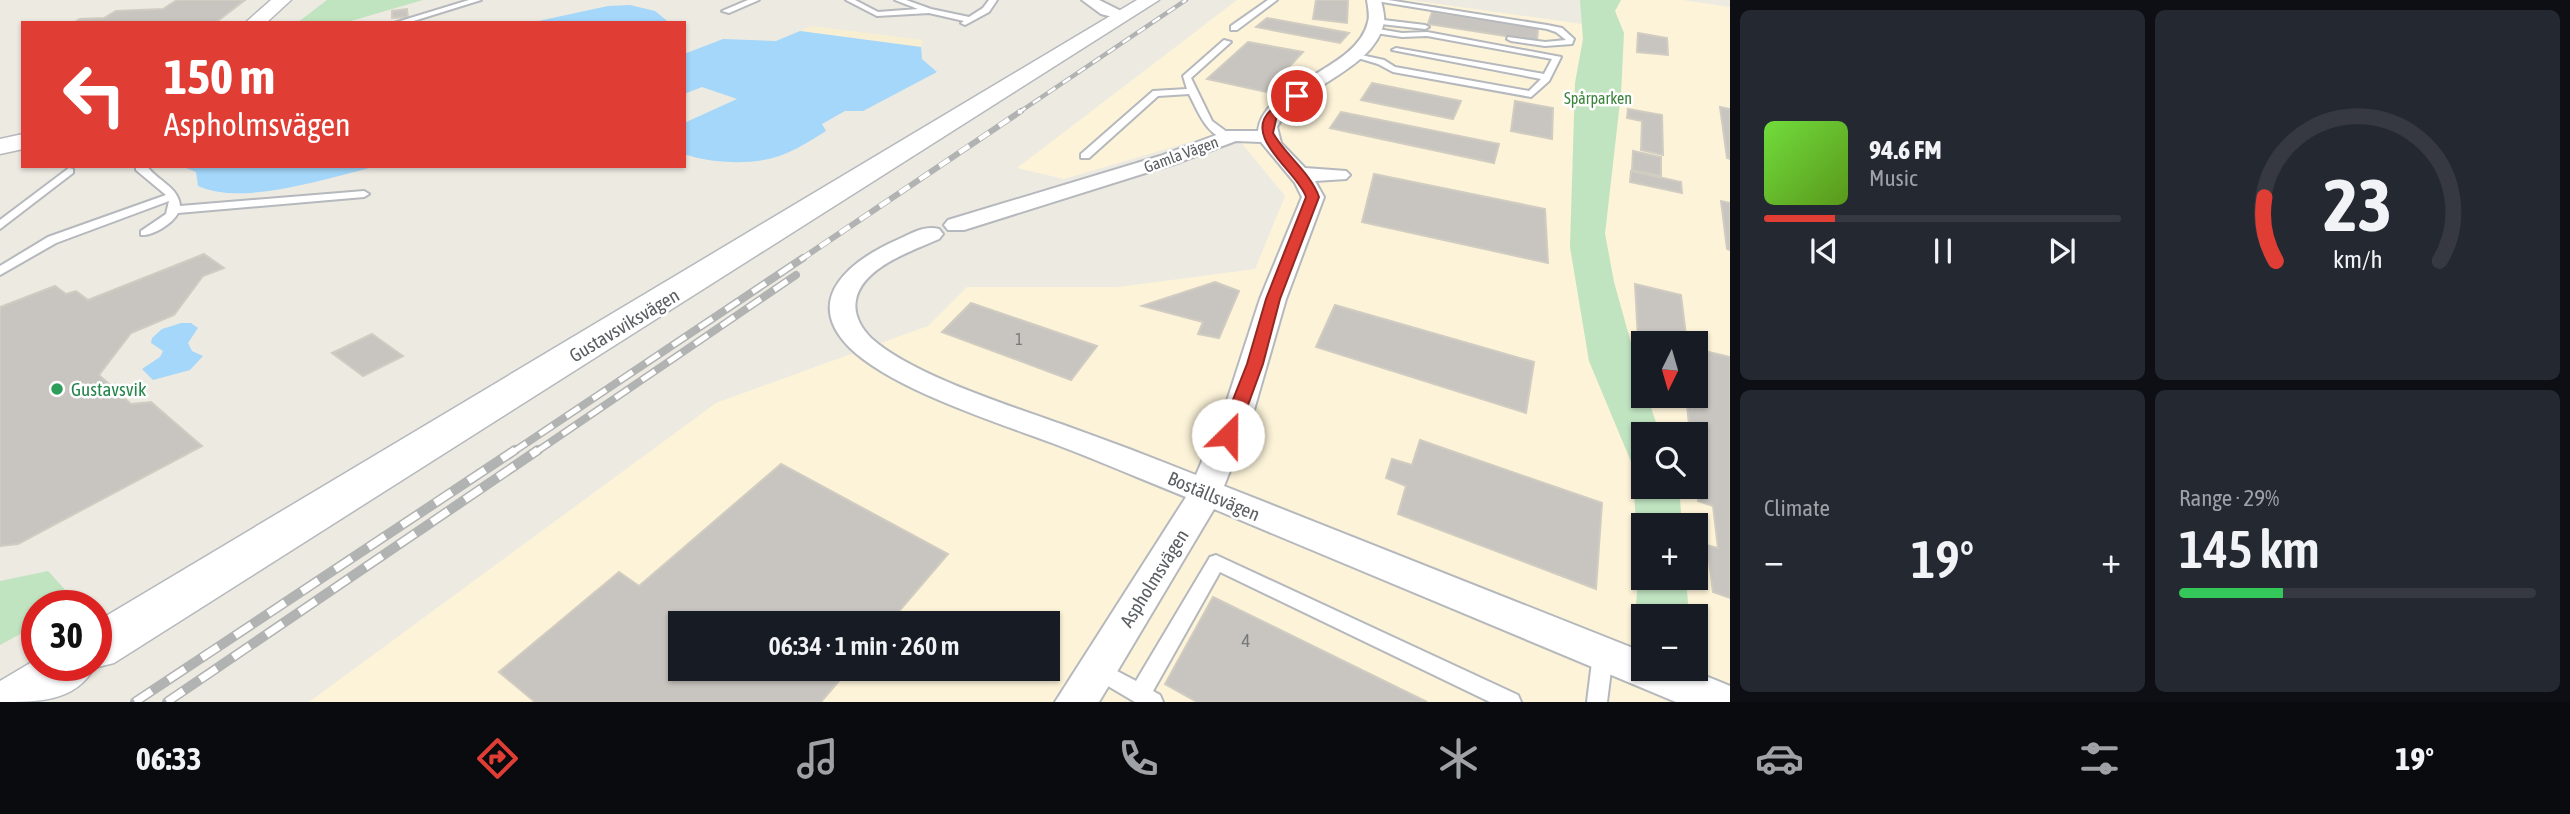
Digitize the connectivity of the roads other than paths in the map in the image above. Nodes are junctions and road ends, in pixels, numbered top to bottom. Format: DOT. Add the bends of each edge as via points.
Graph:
graph roads {
  1 [pos="282,0"];
  2 [pos="477,0"];
  3 [pos="755,0"];
  4 [pos="850,0"];
  5 [pos="899,0"];
  6 [pos="993,0"];
  7 [pos="1089,0"];
  8 [pos="1273,0"];
  9 [pos="1374,0"];
  10 [pos="1137,8"];
  11 [pos="1423,9"];
  12 [pos="726,11"];
  13 [pos="929,11"];
  14 [pos="971,20"];
  15 [pos="256,21"];
  16 [pos="405,21"];
  17 [pos="960,26"];
  18 [pos="1373,26"];
  19 [pos="1419,26"];
  20 [pos="1234,28"];
  21 [pos="1402,35"];
  22 [pos="1227,42"];
  23 [pos="1396,50"];
  24 [pos="1352,55"];
  25 [pos="1381,62"];
  26 [pos="1547,77"];
  27 [pos="1193,90"];
  28 [pos="1228,137"];
  29 [pos="1268,137"];
  30 [pos="21,142"];
  31 [pos="0,147"];
  32 [pos="1085,156"];
  33 [pos="140,168"];
  34 [pos="69,171"];
  35 [pos="1300,174"];
  36 [pos="1339,175"];
  37 [pos="364,194"];
  38 [pos="173,196"];
  39 [pos="173,210"];
  40 [pos="0,226"];
  41 [pos="944,230"];
  42 [pos="145,233"];
  43 [pos="0,271"];
  44 [pos="1205,493"];
  45 [pos="112,638"];
  46 [pos="1603,654"];
  47 [pos="1097,669"];
  48 [pos="45,681"];
  49 [pos="1146,698"];
  50 [pos="12,702"];
  51 [pos="1076,702"];
  52 [pos="1511,702"];
  53 [pos="1597,702"];
  54 [pos="1723,702"];
  1 -- 15 [label="street"];
  2 -- 16 [label="lane"];
  3 -- 12 [label="lane"];
  4 -- 13 [label="lane" via="877,14"];
  5 -- 13 [label="lane"];
  6 -- 14 [label="lane"];
  7 -- 10 [label="street" via="1106,11"];
  8 -- 20 [label="lane"];
  9 -- 11 [label="lane"];
  9 -- 18 [label="street"];
  10 -- 45 [label="street, Gustavsviksvägen"];
  11 -- 19 [label="lane"];
  11 -- 19 [label="lane" via="1547,27 1570,39 1545,44"];
  13 -- 14 [label="lane"];
  14 -- 17 [label="lane"];
  18 -- 19 [label="lane"];
  18 -- 21 [label="lane"];
  18 -- 24 [label="street"];
  21 -- 23 [label="lane"];
  21 -- 26 [label="lane" via="1427,34 1557,57"];
  22 -- 27 [label="lane" via="1186,78"];
  23 -- 25 [label="lane"];
  23 -- 26 [label="lane"];
  24 -- 25 [label="lane"];
  24 -- 29 [label="street" via="1273,113"];
  25 -- 26 [label="lane" via="1393,69 1531,94"];
  27 -- 28 [label="lane" via="1209,123"];
  27 -- 32 [label="lane" via="1156,93"];
  28 -- 29 [label="street, Gamla Vägen"];
  28 -- 41 [label="street, Gamla Vägen"];
  29 -- 35 [label="street, Aspholmsvägen"];
  30 -- 31 [label="street"];
  33 -- 38 [label="lane"];
  34 -- 40 [label="lane"];
  35 -- 36 [label="street"];
  35 -- 44 [label="street, Aspholmsvägen" via="1312,197 1273,299 1240,410"];
  37 -- 39 [label="lane"];
  38 -- 39 [label="lane"];
  38 -- 43 [label="lane" via="52,240"];
  39 -- 42 [label="lane"];
  41 -- 44 [label="street, Boställsvägen" via="879,258 859,273 842,303 849,330 874,353 933,384"];
  44 -- 46 [label="street, Boställsvägen"];
  44 -- 47 [label="street, Aspholmsvägen"];
  46 -- 53 [label="lane"];
  46 -- 54 [label="street, Boställsvägen"];
  47 -- 49 [label="lane"];
  47 -- 51 [label="street, Aspholmsvägen"];
  48 -- 50 [label="street"];
  49 -- 52 [label="lane" via="1216,562"];
}
